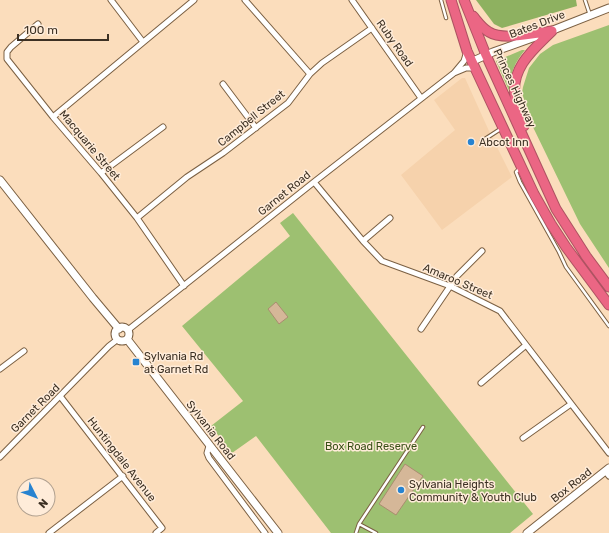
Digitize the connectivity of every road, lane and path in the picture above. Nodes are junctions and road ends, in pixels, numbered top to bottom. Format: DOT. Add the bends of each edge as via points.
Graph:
graph roads {
  1 [pos="111,0"];
  2 [pos="194,0"];
  3 [pos="245,0"];
  4 [pos="352,0"];
  5 [pos="441,0"];
  6 [pos="451,0"];
  7 [pos="464,0"];
  8 [pos="585,0"];
  9 [pos="609,8"];
  10 [pos="468,11"];
  11 [pos="590,15"];
  12 [pos="446,18"];
  13 [pos="38,24"];
  14 [pos="372,28"];
  15 [pos="552,31"];
  16 [pos="143,42"];
  17 [pos="467,50"];
  18 [pos="486,55"];
  19 [pos="474,65"];
  20 [pos="454,73"];
  21 [pos="310,74"];
  22 [pos="223,84"];
  23 [pos="421,98"];
  24 [pos="53,117"];
  25 [pos="163,127"];
  26 [pos="504,127"];
  27 [pos="256,128"];
  28 [pos="524,137"];
  29 [pos="482,141"];
  30 [pos="101,173"];
  31 [pos="0,180"];
  32 [pos="314,182"];
  33 [pos="137,218"];
  34 [pos="390,218"];
  35 [pos="363,241"];
  36 [pos="562,250"];
  37 [pos="482,251"];
  38 [pos="184,286"];
  39 [pos="450,286"];
  40 [pos="609,287"];
  41 [pos="609,305"];
  42 [pos="609,326"];
  43 [pos="119,329"];
  44 [pos="421,329"];
  45 [pos="128,330"];
  46 [pos="118,339"];
  47 [pos="127,339"];
  48 [pos="526,345"];
  49 [pos="24,351"];
  50 [pos="0,369"];
  51 [pos="481,383"];
  52 [pos="60,396"];
  53 [pos="571,404"];
  54 [pos="423,427"];
  55 [pos="523,438"];
  56 [pos="210,446"];
  57 [pos="609,453"];
  58 [pos="0,457"];
  59 [pos="608,472"];
  60 [pos="123,476"];
  61 [pos="359,524"];
  62 [pos="529,532"];
  63 [pos="49,533"];
  64 [pos="156,533"];
  65 [pos="265,533"];
  66 [pos="278,533"];
  67 [pos="356,533"];
  68 [pos="376,533"];
  1 -- 16 [label="street"];
  2 -- 16 [label="street"];
  3 -- 21 [label="street"];
  4 -- 14 [label="street, Ruby Road"];
  5 -- 12 [label="lane"];
  6 -- 17 [label="highway"];
  7 -- 10 [label="highway, Princes Highway"];
  8 -- 11 [label="lane"];
  9 -- 11 [label="street, Bates Drive"];
  10 -- 15 [label="highway" via="485,30 497,36"];
  10 -- 18 [label="highway, Princes Highway"];
  11 -- 15 [label="street, Bates Drive"];
  13 -- 24 [label="street, Macquarie Street" via="11,47 7,52 7,59"];
  14 -- 21 [label="street, Campbell Street"];
  14 -- 23 [label="street, Ruby Road"];
  15 -- 18 [label="street, Bates Drive"];
  15 -- 28 [label="highway" via="528,55 517,74 515,96 524,124"];
  16 -- 24 [label="street"];
  17 -- 19 [label="highway"];
  17 -- 20 [label="street, Garnet Road" via="464,61"];
  18 -- 19 [label="street, Bates Drive"];
  18 -- 28 [label="highway, Princes Highway"];
  19 -- 20 [label="street, Garnet Road"];
  19 -- 26 [label="highway"];
  20 -- 23 [label="street, Garnet Road"];
  21 -- 27 [label="street, Campbell Street" via="288,103"];
  22 -- 27 [label="street"];
  23 -- 32 [label="street, Garnet Road"];
  24 -- 30 [label="street, Macquarie Street"];
  25 -- 30 [label="street"];
  26 -- 29 [label="lane"];
  26 -- 36 [label="highway"];
  27 -- 33 [label="street, Campbell Street" via="187,177"];
  28 -- 40 [label="highway, Princes Highway" via="556,209"];
  30 -- 33 [label="street, Macquarie Street"];
  31 -- 43 [label="street"];
  32 -- 35 [label="street, Amaroo Street"];
  32 -- 38 [label="street, Garnet Road"];
  33 -- 38 [label="street, Macquarie Street"];
  34 -- 35 [label="street"];
  35 -- 39 [label="street, Amaroo Street" via="382,261"];
  36 -- 41 [label="highway"];
  36 -- 42 [label="lane" via="566,267"];
  37 -- 39 [label="street"];
  38 -- 45 [label="street, Garnet Road"];
  39 -- 44 [label="street"];
  39 -- 48 [label="street, Amaroo Street" via="500,311"];
  43 -- 45 [label="street"];
  43 -- 46 [label="street" via="116,334"];
  45 -- 47 [label="street"];
  46 -- 47 [label="street"];
  46 -- 52 [label="street, Garnet Road"];
  47 -- 56 [label="street, Sylvania Road"];
  48 -- 51 [label="street"];
  48 -- 53 [label="street, Amaroo Street"];
  49 -- 50 [label="street"];
  52 -- 58 [label="street, Garnet Road"];
  52 -- 60 [label="street, Huntingdale Avenue"];
  53 -- 55 [label="street"];
  53 -- 57 [label="street, Amaroo Street"];
  54 -- 61 [label="lane"];
  56 -- 65 [label="street" via="207,453 209,458"];
  56 -- 66 [label="street, Sylvania Road"];
  59 -- 62 [label="street, Box Road"];
  60 -- 63 [label="street"];
  60 -- 64 [label="street, Huntingdale Avenue" via="162,528"];
  61 -- 67 [label="lane"];
  61 -- 68 [label="lane"];
}
